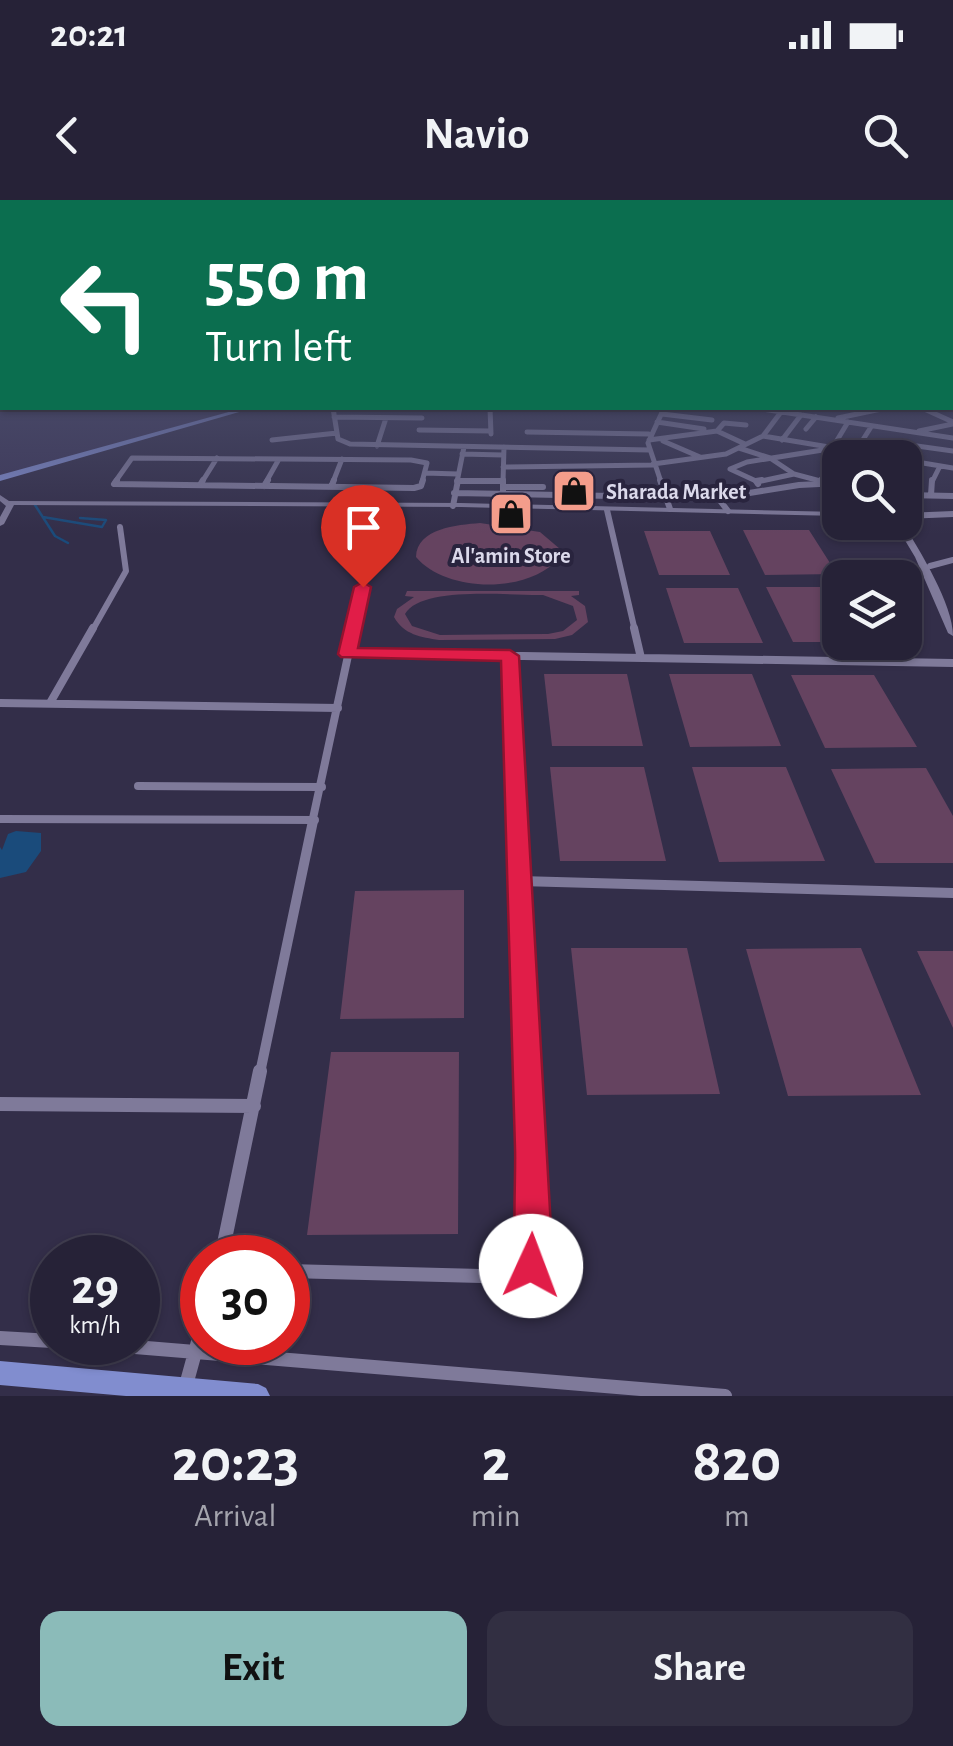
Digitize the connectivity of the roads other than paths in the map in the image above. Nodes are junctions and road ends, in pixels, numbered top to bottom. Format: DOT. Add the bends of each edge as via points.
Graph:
graph roads {
  1 [pos="190,422"];
  2 [pos="199,422"];
  3 [pos="335,422"];
  4 [pos="385,422"];
  5 [pos="421,422"];
  6 [pos="456,422"];
  7 [pos="491,422"];
  8 [pos="527,422"];
  9 [pos="563,422"];
  10 [pos="599,422"];
  11 [pos="658,422"];
  12 [pos="774,422"];
  13 [pos="795,422"];
  14 [pos="812,422"];
  15 [pos="837,422"];
  16 [pos="848,422"];
  17 [pos="746,425"];
  18 [pos="871,427"];
  19 [pos="806,429"];
  20 [pos="953,429"];
  21 [pos="419,430"];
  22 [pos="714,430"];
  23 [pos="832,430"];
  24 [pos="455,431"];
  25 [pos="337,432"];
  26 [pos="491,432"];
  27 [pos="527,432"];
  28 [pos="565,432"];
  29 [pos="600,432"];
  30 [pos="917,432"];
  31 [pos="764,436"];
  32 [pos="649,437"];
  33 [pos="661,439"];
  34 [pos="272,440"];
  35 [pos="782,440"];
  36 [pos="840,440"];
  37 [pos="863,440"];
  38 [pos="416,444"];
  39 [pos="822,445"];
  40 [pos="377,446"];
  41 [pos="389,446"];
  42 [pos="489,446"];
  43 [pos="504,446"];
  44 [pos="742,446"];
  45 [pos="527,447"];
  46 [pos="922,447"];
  47 [pos="461,448"];
  48 [pos="822,449"];
  49 [pos="650,450"];
  50 [pos="953,451"];
  51 [pos="503,455"];
  52 [pos="700,457"];
  53 [pos="217,458"];
  54 [pos="770,458"];
  55 [pos="280,459"];
  56 [pos="342,460"];
  57 [pos="382,460"];
  58 [pos="922,463"];
  59 [pos="653,465"];
  60 [pos="940,466"];
  61 [pos="503,467"];
  62 [pos="542,467"];
  63 [pos="953,468"];
  64 [pos="426,473"];
  65 [pos="796,475"];
  66 [pos="0,477"];
  67 [pos="458,477"];
  68 [pos="822,480"];
  69 [pos="756,481"];
  70 [pos="200,485"];
  71 [pos="822,485"];
  72 [pos="264,486"];
  73 [pos="332,487"];
  74 [pos="504,487"];
  75 [pos="543,490"];
  76 [pos="763,490"];
  77 [pos="454,493"];
  78 [pos="922,495"];
  79 [pos="931,495"];
  80 [pos="953,496"];
  81 [pos="666,497"];
  82 [pos="11,500"];
  83 [pos="453,506"];
  84 [pos="503,506"];
  85 [pos="670,509"];
  86 [pos="607,510"];
  87 [pos="728,511"];
  88 [pos="953,512"];
  89 [pos="822,514"];
  90 [pos="822,515"];
  91 [pos="922,516"];
  92 [pos="377,517"];
  93 [pos="0,524"];
  94 [pos="120,527"];
  95 [pos="912,540"];
  96 [pos="915,540"];
  97 [pos="953,560"];
  98 [pos="930,566"];
  99 [pos="953,619"];
  100 [pos="953,633"];
  101 [pos="348,654"];
  102 [pos="510,656"];
  103 [pos="641,658"];
  104 [pos="953,663"];
  105 [pos="0,703"];
  106 [pos="50,704"];
  107 [pos="338,708"];
  108 [pos="138,786"];
  109 [pos="322,788"];
  110 [pos="0,819"];
  111 [pos="315,820"];
  112 [pos="520,881"];
  113 [pos="953,893"];
  114 [pos="0,1104"];
  115 [pos="254,1106"];
  116 [pos="226,1235"];
  117 [pos="310,1271"];
  118 [pos="0,1338"];
  119 [pos="30,1340"];
  120 [pos="310,1360"];
  121 [pos="192,1365"];
  122 [pos="0,1374"];
  123 [pos="185,1392"];
  124 [pos="258,1396"];
  125 [pos="725,1396"];
  1 -- 66 [label="main road"];
  2 -- 66 [label="main road"];
  3 -- 25 [label="street"];
  4 -- 40 [label="street"];
  5 -- 21 [label="street"];
  6 -- 24 [label="street"];
  7 -- 26 [label="street"];
  8 -- 27 [label="street"];
  9 -- 28 [label="street"];
  10 -- 29 [label="street"];
  11 -- 22 [label="street"];
  11 -- 32 [label="street"];
  12 -- 31 [label="street"];
  13 -- 35 [label="street"];
  14 -- 19 [label="street"];
  15 -- 23 [label="street"];
  16 -- 18 [label="street"];
  16 -- 36 [label="street"];
  17 -- 22 [label="street" via="724,423"];
  18 -- 30 [label="street"];
  18 -- 37 [label="street"];
  20 -- 30 [label="street"];
  20 -- 30 [label="street"];
  21 -- 24 [label="street"];
  21 -- 38 [label="street"];
  22 -- 33 [label="street"];
  22 -- 44 [label="street"];
  24 -- 26 [label="street"];
  25 -- 34 [label="street"];
  25 -- 40 [label="street" via="344,443"];
  26 -- 42 [label="street"];
  27 -- 28 [label="street"];
  27 -- 45 [label="street"];
  28 -- 29 [label="street"];
  29 -- 32 [label="street"];
  31 -- 35 [label="street"];
  31 -- 44 [label="street"];
  32 -- 33 [label="street"];
  32 -- 49 [label="street"];
  33 -- 52 [label="street"];
  35 -- 39 [label="street"];
  38 -- 41 [label="street"];
  38 -- 47 [label="street"];
  40 -- 41 [label="street"];
  41 -- 57 [label="street"];
  42 -- 43 [label="street"];
  42 -- 47 [label="street"];
  43 -- 45 [label="street"];
  43 -- 51 [label="street"];
  44 -- 52 [label="street"];
  44 -- 54 [label="street"];
  45 -- 49 [label="street"];
  46 -- 50 [label="street"];
  47 -- 51 [label="street"];
  47 -- 67 [label="street"];
  48 -- 54 [label="street"];
  49 -- 59 [label="street"];
  51 -- 61 [label="street"];
  52 -- 59 [label="street"];
  53 -- 55 [label="street"];
  53 -- 70 [label="street"];
  53 -- 70 [label="street" via="132,458 114,483"];
  54 -- 65 [label="street"];
  54 -- 69 [label="street" via="730,468"];
  55 -- 56 [label="street"];
  55 -- 72 [label="street"];
  56 -- 57 [label="street"];
  56 -- 73 [label="street"];
  57 -- 64 [label="street" via="426,462"];
  58 -- 60 [label="street"];
  59 -- 62 [label="street"];
  59 -- 81 [label="street"];
  60 -- 63 [label="street"];
  60 -- 79 [label="street"];
  61 -- 62 [label="street"];
  61 -- 74 [label="street"];
  62 -- 75 [label="street"];
  64 -- 67 [label="street"];
  64 -- 73 [label="street" via="417,488"];
  65 -- 68 [label="street"];
  65 -- 69 [label="street"];
  67 -- 74 [label="street"];
  67 -- 77 [label="street"];
  69 -- 76 [label="street"];
  70 -- 72 [label="street"];
  71 -- 76 [label="street"];
  72 -- 73 [label="street"];
  74 -- 75 [label="street"];
  74 -- 77 [label="street"];
  74 -- 84 [label="street"];
  75 -- 81 [label="street"];
  76 -- 87 [label="street" via="718,498"];
  77 -- 83 [label="street"];
  78 -- 79 [label="street"];
  79 -- 80 [label="street"];
  81 -- 85 [label="street"];
  82 -- 83 [label="street"];
  82 -- 93 [label="street"];
  83 -- 84 [label="street"];
  83 -- 86 [label="street"];
  84 -- 85 [label="street"];
  85 -- 87 [label="street"];
  86 -- 90 [label="street"];
  86 -- 103 [label="street"];
  87 -- 89 [label="street"];
  88 -- 91 [label="street"];
  92 -- 101 [label="street"];
  94 -- 106 [label="street" via="126,571"];
  95 -- 100 [label="street"];
  96 -- 98 [label="street"];
  97 -- 98 [label="street"];
  98 -- 99 [label="street"];
  101 -- 102 [label="street"];
  101 -- 107 [label="street"];
  102 -- 103 [label="street"];
  102 -- 112 [label="street"];
  103 -- 104 [label="street"];
  105 -- 106 [label="street"];
  106 -- 107 [label="street"];
  107 -- 109 [label="street"];
  108 -- 109 [label="street"];
  109 -- 111 [label="street"];
  110 -- 111 [label="street"];
  111 -- 115 [label="street"];
  112 -- 113 [label="street"];
  112 -- 117 [label="street" via="531,1266 516,1277"];
  114 -- 115 [label="street"];
  115 -- 116 [label="street"];
  118 -- 119 [label="street"];
  120 -- 125 [label="street"];
  121 -- 123 [label="street"];
  122 -- 123 [label="main road"];
  123 -- 124 [label="main road"];
}
